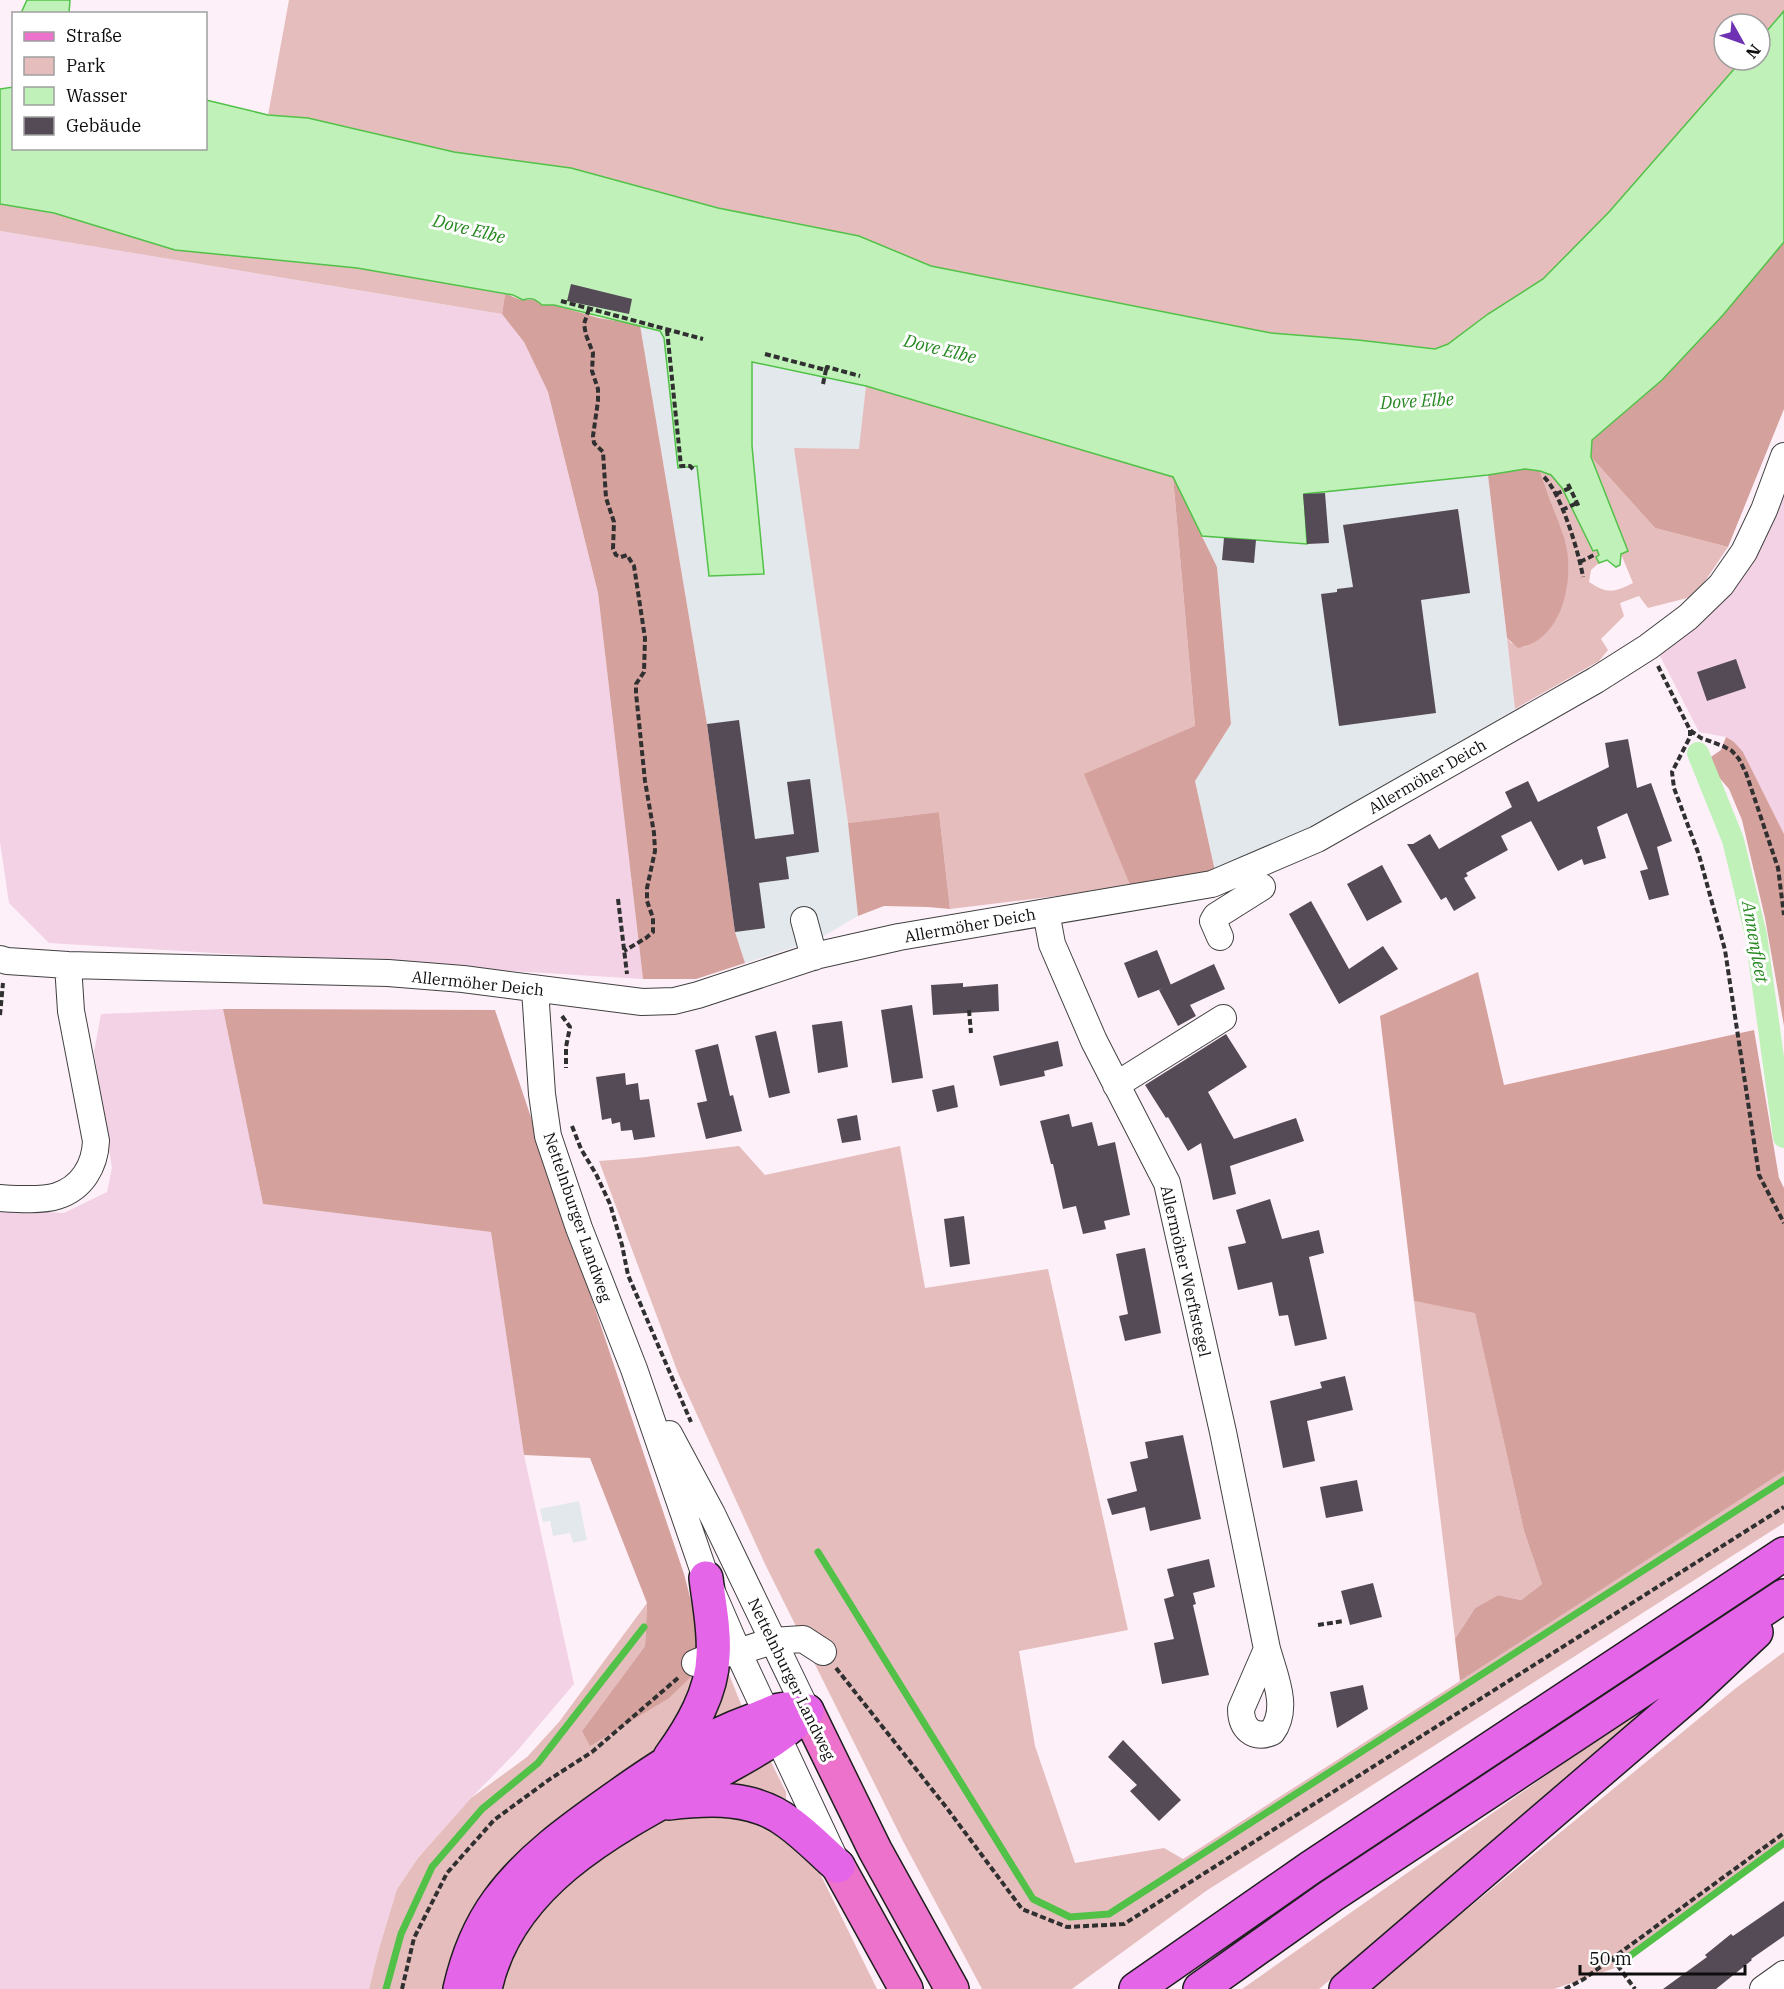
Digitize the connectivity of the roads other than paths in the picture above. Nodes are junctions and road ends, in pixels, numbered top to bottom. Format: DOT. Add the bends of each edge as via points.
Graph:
graph roads {
  1 [pos="1784,456"];
  2 [pos="1262,887"];
  3 [pos="1046,912"];
  4 [pos="804,920"];
  5 [pos="1220,937"];
  6 [pos="814,957"];
  7 [pos="4,960"];
  8 [pos="68,965"];
  9 [pos="535,989"];
  10 [pos="1223,1018"];
  11 [pos="1116,1085"];
  12 [pos="0,1198"];
  13 [pos="633,1369"];
  14 [pos="1784,1554"];
  15 [pos="706,1578"];
  16 [pos="1784,1596"];
  17 [pos="1784,1606"];
  18 [pos="772,1641"];
  19 [pos="1267,1649"];
  20 [pos="823,1652"];
  21 [pos="716,1657"];
  22 [pos="807,1711"];
  23 [pos="772,1725"];
  24 [pos="666,1762"];
  25 [pos="659,1804"];
  26 [pos="838,1866"];
  27 [pos="1784,1974"];
  28 [pos="460,1989"];
  29 [pos="485,1989"];
  30 [pos="906,1989"];
  31 [pos="952,1989"];
  32 [pos="1136,1989"];
  33 [pos="1200,1989"];
  34 [pos="1346,1989"];
  35 [pos="1763,1989"];
  1 -- 3 [label="street, Allermöher Deich" via="1755,532 1733,570 1707,601 1648,647 1587,685 1317,839 1212,884"];
  2 -- 5 [label="street" via="1216,916 1213,921"];
  3 -- 6 [label="street, Allermöher Deich" via="899,937"];
  3 -- 11 [label="street, Allermöher Werftstegel" via="1052,944"];
  4 -- 6 [label="street"];
  6 -- 9 [label="street, Allermöher Deich" via="674,1001 642,1002"];
  7 -- 8 [label="street, Allermöher Deich"];
  8 -- 9 [label="street, Allermöher Deich" via="388,974"];
  8 -- 12 [label="street" via="71,1011 96,1141 93,1162 79,1183 56,1197"];
  9 -- 13 [label="street, Nettelnburger Landweg" via="548,1136"];
  10 -- 11 [label="street"];
  11 -- 19 [label="street, Allermöher Werftstegel" via="1167,1183"];
  13 -- 15 [label="street, Nettelnburger Landweg"];
  13 -- 18 [label="street, Nettelnburger Landweg" via="712,1514"];
  14 -- 32 [label="highway" via="1310,1868"];
  15 -- 21 [label="highway"];
  16 -- 33 [label="highway" via="1331,1896"];
  17 -- 34 [label="highway" via="1691,1693"];
  18 -- 20 [label="street" via="802,1639"];
  18 -- 21 [label="street"];
  18 -- 22 [label="street, Nettelnburger Landweg"];
  21 -- 23 [label="street"];
  21 -- 24 [label="highway" via="698,1712"];
  22 -- 23 [label="highway" via="780,1710"];
  22 -- 31 [label="main road, Nettelnburger Landweg" via="875,1850"];
  23 -- 24 [label="highway" via="704,1741"];
  23 -- 25 [label="highway" via="746,1756"];
  23 -- 26 [label="street"];
  24 -- 28 [label="highway" via="574,1827 513,1883 483,1924"];
  25 -- 26 [label="highway" via="701,1800 744,1802 788,1822"];
  25 -- 29 [label="highway" via="561,1868 531,1897 498,1950"];
  26 -- 30 [label="main road"];
  27 -- 35 [label="street"];
}
